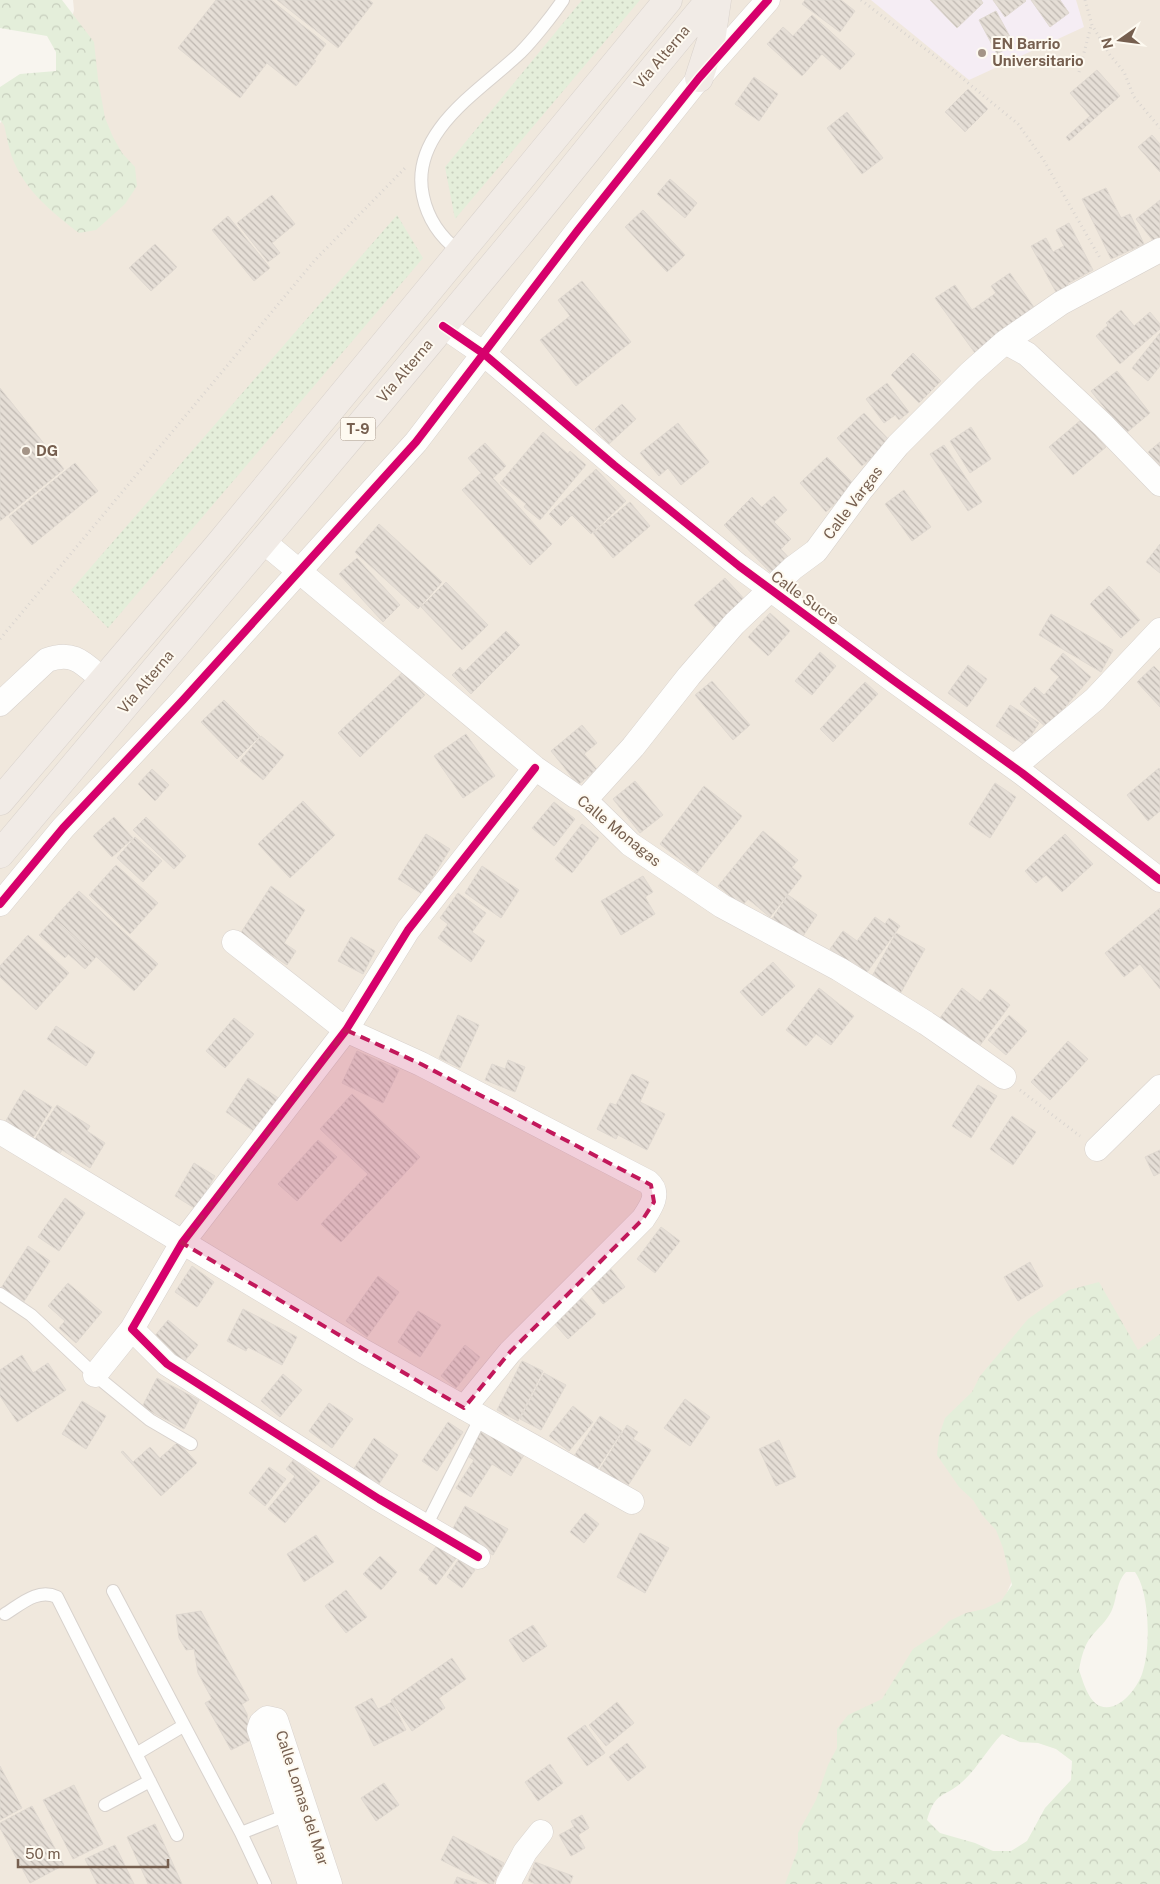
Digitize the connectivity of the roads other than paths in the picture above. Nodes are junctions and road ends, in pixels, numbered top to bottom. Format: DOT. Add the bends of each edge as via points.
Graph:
graph roads {
  1 [pos="563,0"];
  2 [pos="668,0"];
  3 [pos="710,0"];
  4 [pos="717,0"];
  5 [pos="768,0"];
  6 [pos="699,78"];
  7 [pos="1160,250"];
  8 [pos="460,252"];
  9 [pos="443,326"];
  10 [pos="1005,342"];
  11 [pos="484,354"];
  12 [pos="1160,484"];
  13 [pos="264,542"];
  14 [pos="299,572"];
  15 [pos="770,590"];
  16 [pos="1160,630"];
  17 [pos="103,680"];
  18 [pos="0,704"];
  19 [pos="1014,767"];
  20 [pos="535,768"];
  21 [pos="585,800"];
  22 [pos="0,801"];
  23 [pos="0,854"];
  24 [pos="1160,880"];
  25 [pos="0,904"];
  26 [pos="234,942"];
  27 [pos="346,1030"];
  28 [pos="1004,1077"];
  29 [pos="1160,1087"];
  30 [pos="0,1132"];
  31 [pos="1097,1149"];
  32 [pos="182,1243"];
  33 [pos="0,1294"];
  34 [pos="132,1329"];
  35 [pos="95,1375"];
  36 [pos="472,1412"];
  37 [pos="191,1444"];
  38 [pos="632,1502"];
  39 [pos="426,1526"];
  40 [pos="478,1557"];
  41 [pos="113,1591"];
  42 [pos="6,1614"];
  43 [pos="183,1726"];
  44 [pos="136,1754"];
  45 [pos="150,1781"];
  46 [pos="105,1805"];
  47 [pos="297,1811"];
  48 [pos="540,1832"];
  49 [pos="241,1833"];
  50 [pos="176,1835"];
  51 [pos="265,1884"];
  52 [pos="310,1884"];
  53 [pos="330,1884"];
  54 [pos="508,1884"];
  1 -- 8 [label="lane" via="521,52 467,100 430,142 421,167 424,203 441,235"];
  2 -- 8 [label="highway, T-9"];
  3 -- 9 [label="highway, Vía Alterna / T-9"];
  4 -- 6 [label="highway" via="711,41"];
  5 -- 6 [label="street"];
  6 -- 11 [label="street"];
  7 -- 10 [label="street, Calle Vargas" via="1062,303"];
  8 -- 17 [label="highway, T-9"];
  9 -- 11 [label="street, Calle Sucre"];
  9 -- 13 [label="highway, Vía Alterna / T-9"];
  10 -- 12 [label="street" via="1026,354"];
  10 -- 15 [label="street, Calle Vargas" via="898,445 816,551"];
  11 -- 14 [label="street" via="416,442"];
  11 -- 15 [label="street, Calle Sucre" via="614,465"];
  13 -- 14 [label="street, Calle Monagas"];
  13 -- 23 [label="highway, Vía Alterna / T-9"];
  14 -- 20 [label="street, Calle Monagas"];
  14 -- 25 [label="street" via="63,828"];
  15 -- 19 [label="street, Calle Sucre"];
  15 -- 21 [label="street, Calle Vargas" via="734,624"];
  16 -- 19 [label="street" via="1095,699"];
  17 -- 18 [label="street" via="78,659 54,657"];
  17 -- 22 [label="highway, T-9"];
  19 -- 24 [label="street, Calle Sucre"];
  20 -- 21 [label="street, Calle Monagas"];
  20 -- 27 [label="street" via="408,930"];
  21 -- 28 [label="street, Calle Monagas" via="630,844 722,906 839,969"];
  26 -- 27 [label="street"];
  27 -- 32 [label="street"];
  27 -- 36 [label="street" via="430,1068 648,1182 654,1190 654,1202 643,1218 510,1352"];
  29 -- 31 [label="street"];
  30 -- 32 [label="street"];
  32 -- 34 [label="street"];
  32 -- 36 [label="street"];
  33 -- 35 [label="lane" via="31,1316"];
  34 -- 35 [label="street"];
  34 -- 39 [label="street" via="168,1364"];
  35 -- 37 [label="lane" via="150,1420"];
  36 -- 38 [label="street"];
  36 -- 39 [label="lane"];
  39 -- 40 [label="street"];
  41 -- 43 [label="lane"];
  42 -- 44 [label="lane" via="38,1594 57,1597"];
  43 -- 44 [label="lane"];
  43 -- 49 [label="lane"];
  44 -- 45 [label="lane"];
  45 -- 46 [label="lane"];
  45 -- 50 [label="lane"];
  47 -- 49 [label="lane"];
  47 -- 52 [label="street, Calle Lomas del Mar"];
  47 -- 53 [label="street, Calle Lomas del Mar"];
  48 -- 54 [label="street"];
  49 -- 51 [label="lane"];
}
